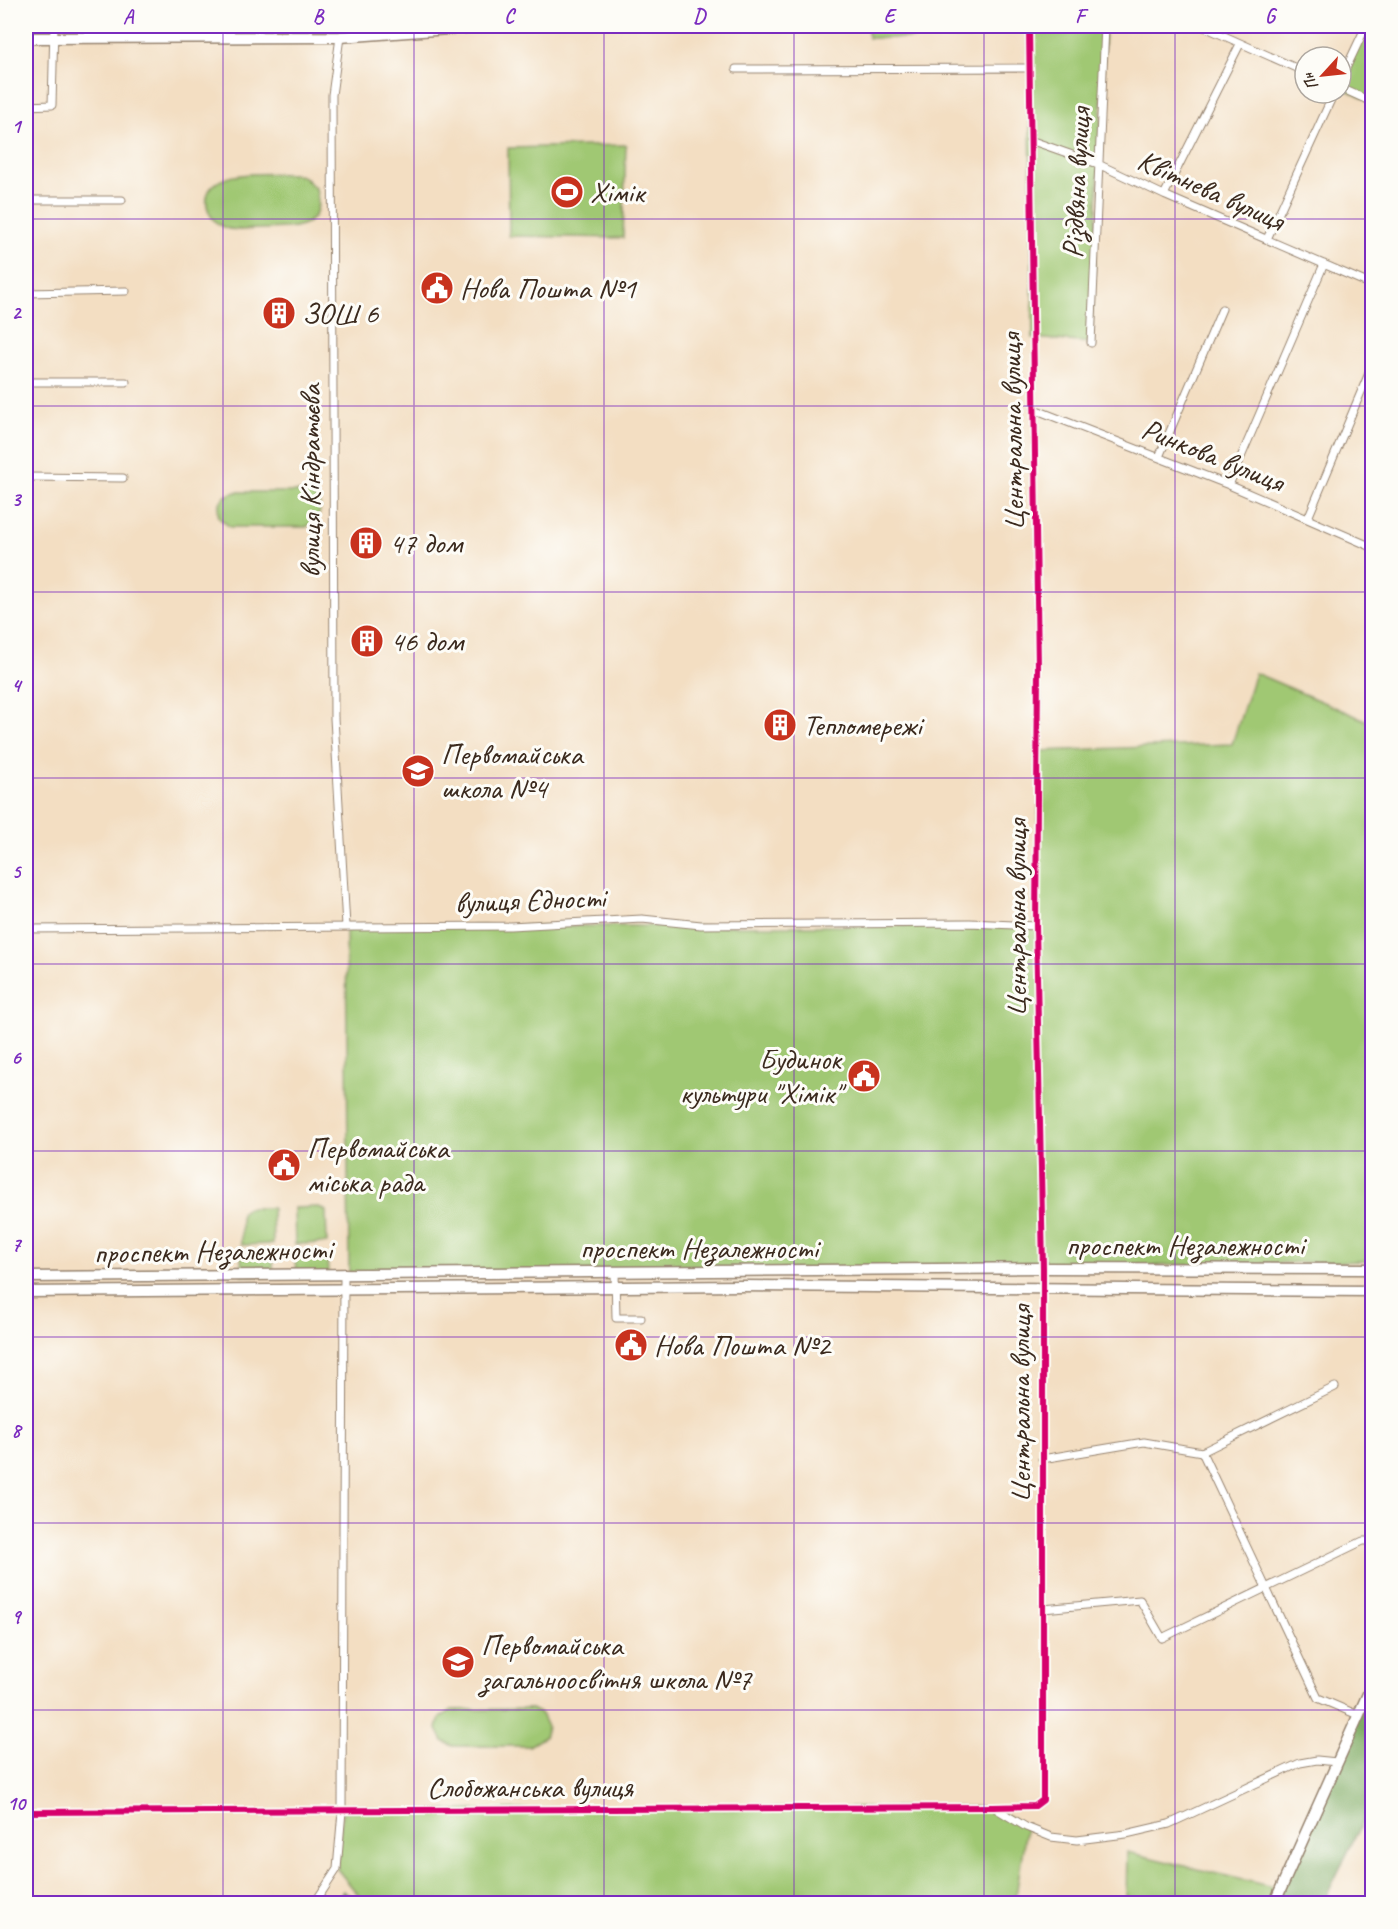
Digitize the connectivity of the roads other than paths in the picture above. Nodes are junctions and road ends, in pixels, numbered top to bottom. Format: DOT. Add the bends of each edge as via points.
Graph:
graph roads {
  1 [pos="54,26"];
  2 [pos="489,26"];
  3 [pos="1029,26"];
  4 [pos="1105,26"];
  5 [pos="1202,26"];
  6 [pos="1366,26"];
  7 [pos="340,37"];
  8 [pos="26,38"];
  9 [pos="54,38"];
  10 [pos="1240,44"];
  11 [pos="1353,54"];
  12 [pos="1293,67"];
  13 [pos="1030,68"];
  14 [pos="736,69"];
  15 [pos="1353,93"];
  16 [pos="1372,102"];
  17 [pos="1328,105"];
  18 [pos="26,106"];
  19 [pos="1030,140"];
  20 [pos="1098,164"];
  21 [pos="1164,195"];
  22 [pos="26,200"];
  23 [pos="122,200"];
  24 [pos="1267,239"];
  25 [pos="1324,264"];
  26 [pos="1372,285"];
  27 [pos="126,291"];
  28 [pos="26,293"];
  29 [pos="1222,309"];
  30 [pos="1091,343"];
  31 [pos="1372,366"];
  32 [pos="26,382"];
  33 [pos="126,382"];
  34 [pos="1034,409"];
  35 [pos="1159,456"];
  36 [pos="26,477"];
  37 [pos="123,478"];
  38 [pos="1229,485"];
  39 [pos="1308,518"];
  40 [pos="1372,547"];
  41 [pos="346,926"];
  42 [pos="1036,926"];
  43 [pos="26,929"];
  44 [pos="1043,1268"];
  45 [pos="1372,1269"];
  46 [pos="347,1273"];
  47 [pos="615,1274"];
  48 [pos="26,1277"];
  49 [pos="615,1287"];
  50 [pos="345,1289"];
  51 [pos="1043,1290"];
  52 [pos="1372,1291"];
  53 [pos="26,1292"];
  54 [pos="641,1318"];
  55 [pos="1335,1387"];
  56 [pos="1202,1452"];
  57 [pos="1042,1459"];
  58 [pos="1372,1541"];
  59 [pos="1265,1588"];
  60 [pos="1043,1609"];
  61 [pos="1372,1685"];
  62 [pos="1358,1715"];
  63 [pos="1337,1762"];
  64 [pos="1035,1806"];
  65 [pos="993,1807"];
  66 [pos="342,1811"];
  67 [pos="26,1812"];
  68 [pos="314,1904"];
  69 [pos="1274,1904"];
  1 -- 9 [label="street"];
  2 -- 7 [label="street"];
  3 -- 13 [label="street, Центральна вулиця"];
  4 -- 20 [label="street, Різдвяна вулиця"];
  5 -- 10 [label="street"];
  6 -- 11 [label="street"];
  7 -- 9 [label="street"];
  7 -- 41 [label="street, вулиця Кіндратьєва" via="332,95 333,709"];
  8 -- 9 [label="street"];
  9 -- 18 [label="street" via="52,105"];
  10 -- 12 [label="street"];
  10 -- 21 [label="street"];
  13 -- 14 [label="street"];
  13 -- 19 [label="street, Центральна вулиця"];
  15 -- 16 [label="street"];
  17 -- 24 [label="street"];
  19 -- 20 [label="street, Квітнева вулиця"];
  19 -- 34 [label="street, Центральна вулиця"];
  20 -- 21 [label="street, Квітнева вулиця"];
  20 -- 30 [label="street, Різдвяна вулиця"];
  21 -- 24 [label="street, Квітнева вулиця"];
  22 -- 23 [label="street"];
  24 -- 25 [label="street, Квітнева вулиця"];
  25 -- 26 [label="street, Квітнева вулиця"];
  25 -- 38 [label="street"];
  27 -- 28 [label="street"];
  29 -- 35 [label="street"];
  31 -- 39 [label="street"];
  32 -- 33 [label="street"];
  34 -- 35 [label="street, Ринкова вулиця"];
  34 -- 42 [label="street, Центральна вулиця"];
  35 -- 38 [label="street, Ринкова вулиця"];
  36 -- 37 [label="street"];
  38 -- 39 [label="street, Ринкова вулиця"];
  39 -- 40 [label="street, Ринкова вулиця"];
  41 -- 42 [label="street, вулиця Єдності" via="510,926 642,919 701,925"];
  41 -- 43 [label="street, вулиця Єдності"];
  42 -- 44 [label="street, Центральна вулиця"];
  44 -- 45 [label="street, проспект Незалежності"];
  44 -- 47 [label="street, проспект Незалежності"];
  44 -- 51 [label="street, Центральна вулиця"];
  46 -- 47 [label="street, проспект Незалежності"];
  46 -- 48 [label="street, проспект Незалежності"];
  46 -- 50 [label="street"];
  47 -- 49 [label="street"];
  49 -- 50 [label="street, проспект Незалежності"];
  49 -- 51 [label="street, проспект Незалежності"];
  49 -- 54 [label="street" via="616,1318"];
  50 -- 53 [label="street, проспект Незалежності"];
  50 -- 66 [label="street"];
  51 -- 52 [label="street, проспект Незалежності"];
  51 -- 57 [label="street, Центральна вулиця"];
  55 -- 56 [label="street"];
  56 -- 57 [label="street" via="1144,1442"];
  56 -- 59 [label="street"];
  57 -- 60 [label="street, Центральна вулиця"];
  58 -- 59 [label="street" via="1363,1541"];
  59 -- 60 [label="street" via="1162,1638 1140,1600"];
  59 -- 62 [label="street" via="1318,1698"];
  60 -- 64 [label="street, Центральна вулиця" via="1044,1792 1043,1800"];
  61 -- 62 [label="street"];
  62 -- 63 [label="street"];
  63 -- 65 [label="street" via="1300,1763 1186,1817 1142,1831 1077,1840 1052,1837 1026,1827"];
  63 -- 69 [label="street"];
  64 -- 65 [label="street, Слобожанська вулиця"];
  65 -- 66 [label="street, Слобожанська вулиця"];
  66 -- 67 [label="street, Слобожанська вулиця"];
  66 -- 68 [label="street" via="337,1869"];
}
